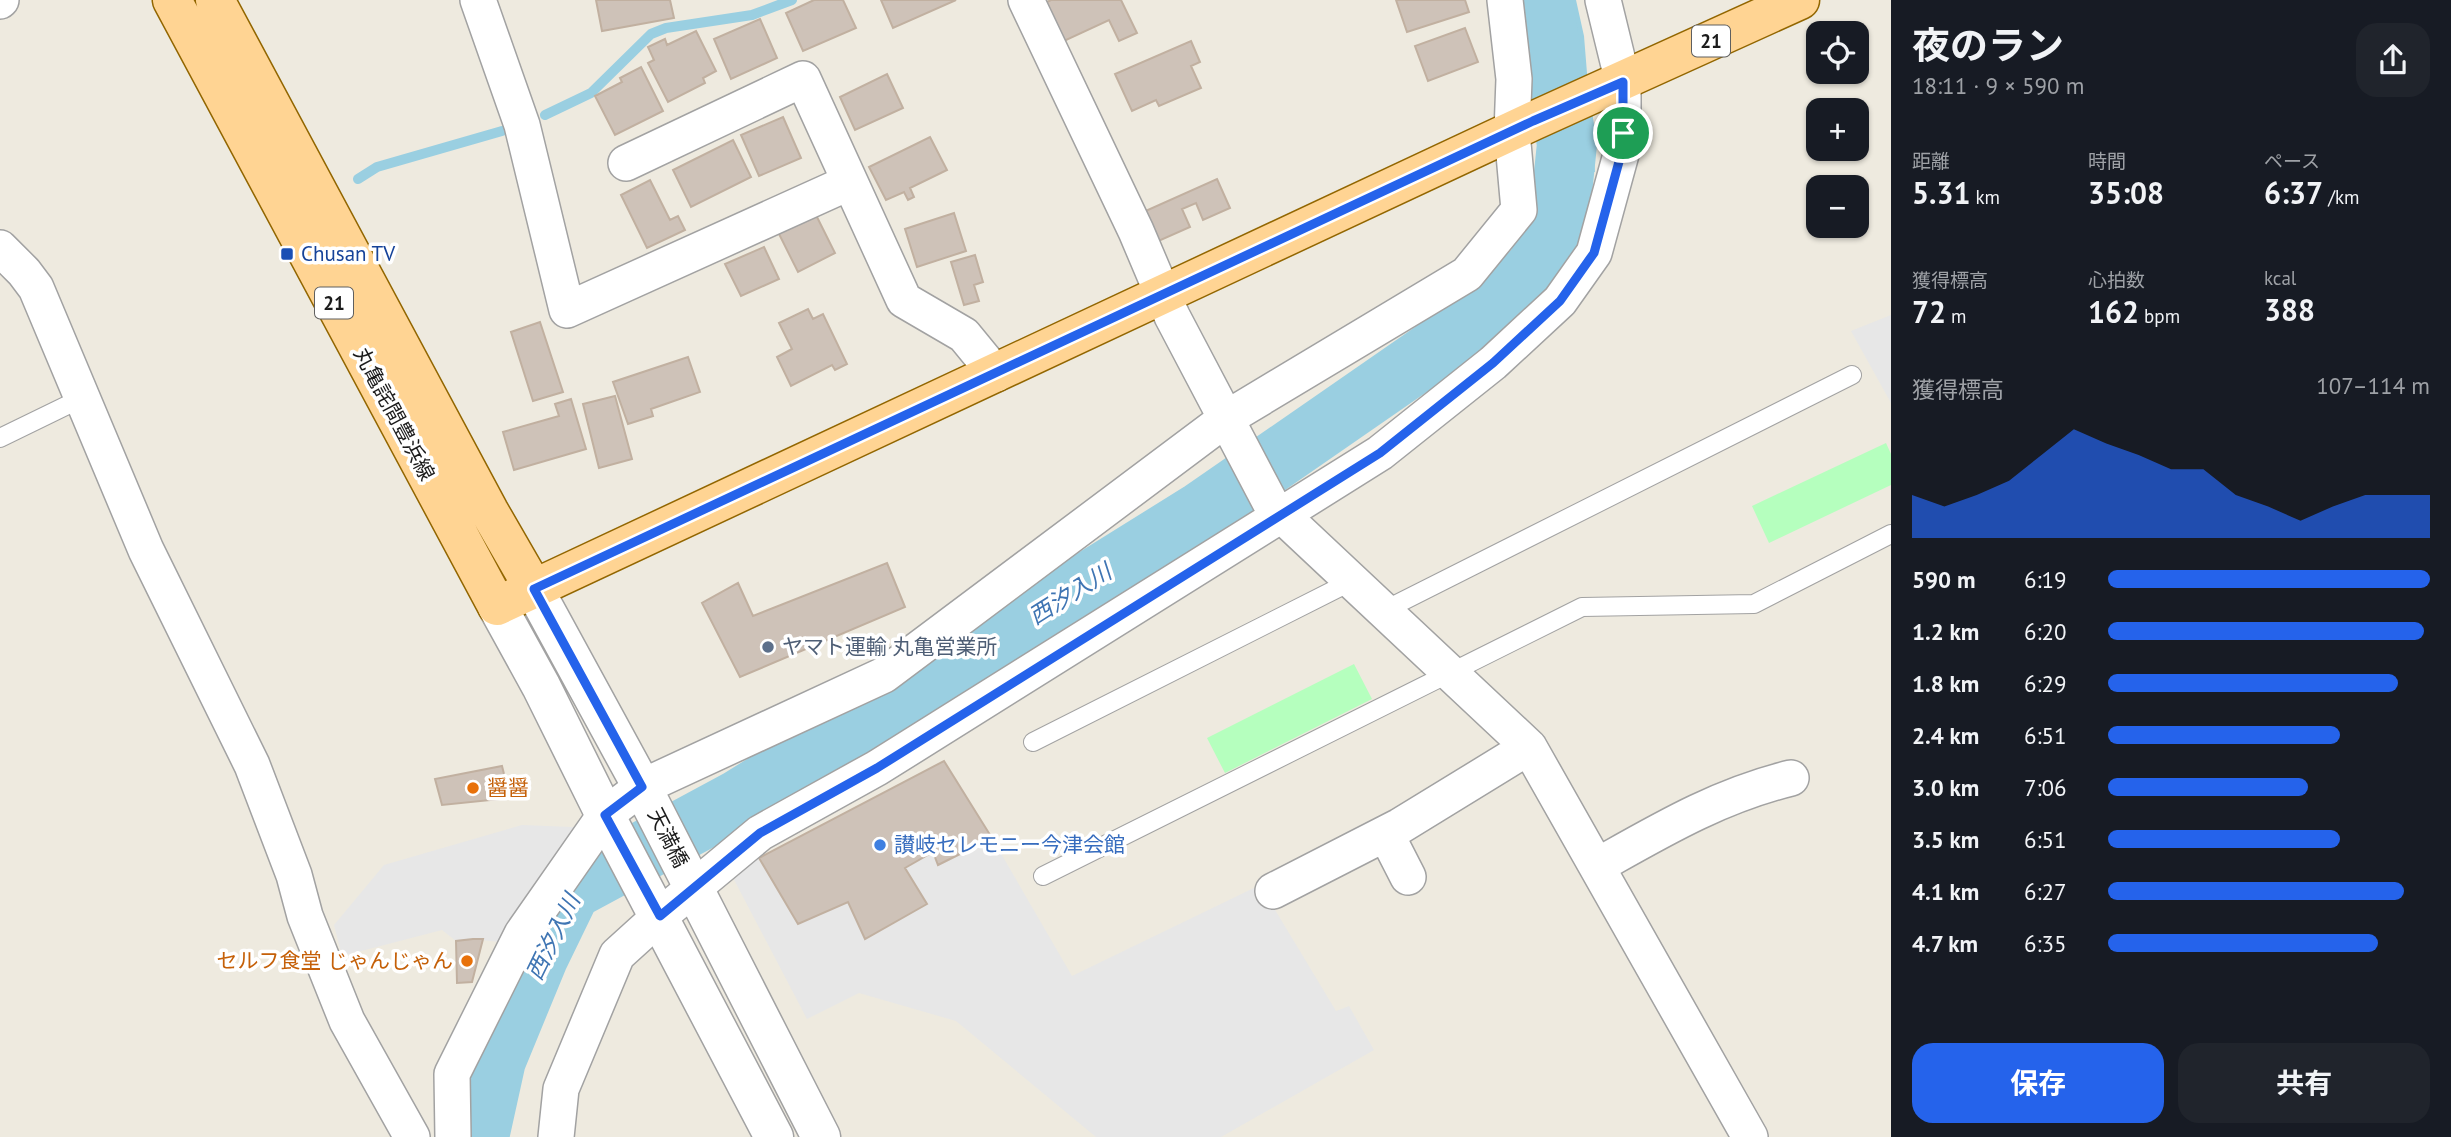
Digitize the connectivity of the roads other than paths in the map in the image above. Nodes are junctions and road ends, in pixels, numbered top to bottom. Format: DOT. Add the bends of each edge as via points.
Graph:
graph roads {
  1 [pos="172,0"];
  2 [pos="215,0"];
  3 [pos="478,0"];
  4 [pos="1026,0"];
  5 [pos="1505,0"];
  6 [pos="1603,0"];
  7 [pos="1800,0"];
  8 [pos="1623,82"];
  9 [pos="1523,127"];
  10 [pos="626,163"];
  11 [pos="850,182"];
  12 [pos="0,248"];
  13 [pos="1163,294"];
  14 [pos="996,374"];
  15 [pos="1852,375"];
  16 [pos="82,398"];
  17 [pos="1227,418"];
  18 [pos="0,438"];
  19 [pos="1276,510"];
  20 [pos="1891,534"];
  21 [pos="1352,581"];
  22 [pos="534,589"];
  23 [pos="497,606"];
  24 [pos="1383,611"];
  25 [pos="1450,673"];
  26 [pos="1033,742"];
  27 [pos="1529,747"];
  28 [pos="1791,778"];
  29 [pos="642,787"];
  30 [pos="605,815"];
  31 [pos="1386,834"];
  32 [pos="1597,866"];
  33 [pos="1043,876"];
  34 [pos="1408,877"];
  35 [pos="693,889"];
  36 [pos="1273,891"];
  37 [pos="660,916"];
  38 [pos="412,1137"];
  39 [pos="453,1137"];
  40 [pos="556,1137"];
  41 [pos="774,1137"];
  42 [pos="821,1137"];
  43 [pos="1750,1137"];
  1 -- 23 [label="main road, 丸亀詫間豊浜線 / 21"];
  2 -- 22 [label="main road, 丸亀詫間豊浜線 / 21"];
  3 -- 11 [label="street" via="522,125 567,310"];
  4 -- 13 [label="street"];
  5 -- 9 [label="street"];
  6 -- 8 [label="street"];
  7 -- 8 [label="main road, 21"];
  8 -- 9 [label="main road, 21"];
  8 -- 19 [label="street" via="1623,147 1594,253 1560,301 1493,363 1380,453"];
  9 -- 13 [label="main road, 21"];
  9 -- 17 [label="street" via="1519,210 1467,274"];
  10 -- 11 [label="street" via="803,79"];
  11 -- 14 [label="street" via="904,300 964,335"];
  12 -- 16 [label="street" via="36,288"];
  13 -- 14 [label="main road, 21"];
  13 -- 17 [label="street"];
  14 -- 22 [label="main road, 21"];
  15 -- 24 [label="lane"];
  16 -- 18 [label="lane"];
  16 -- 38 [label="street" via="146,550 252,765 347,1021"];
  17 -- 19 [label="street"];
  17 -- 29 [label="street" via="884,675"];
  19 -- 21 [label="street"];
  19 -- 35 [label="street" via="877,768 760,833"];
  20 -- 25 [label="lane" via="1754,604 1583,607"];
  21 -- 24 [label="street"];
  21 -- 26 [label="lane"];
  22 -- 23 [label="main road, 21"];
  22 -- 29 [label="street, 天満橋"];
  23 -- 30 [label="street, 天満橋"];
  24 -- 25 [label="street"];
  25 -- 27 [label="street"];
  25 -- 33 [label="lane"];
  27 -- 31 [label="street"];
  27 -- 32 [label="street"];
  28 -- 32 [label="street" via="1752,788 1691,814"];
  29 -- 30 [label="street"];
  29 -- 35 [label="street, 天満橋"];
  30 -- 37 [label="street, 天満橋"];
  30 -- 39 [label="street" via="522,934 452,1074"];
  31 -- 34 [label="street"];
  31 -- 36 [label="street"];
  32 -- 43 [label="street"];
  35 -- 37 [label="street"];
  35 -- 42 [label="street, 天満橋"];
  37 -- 40 [label="street" via="617,954 561,1089"];
  37 -- 41 [label="street, 天満橋"];
}
